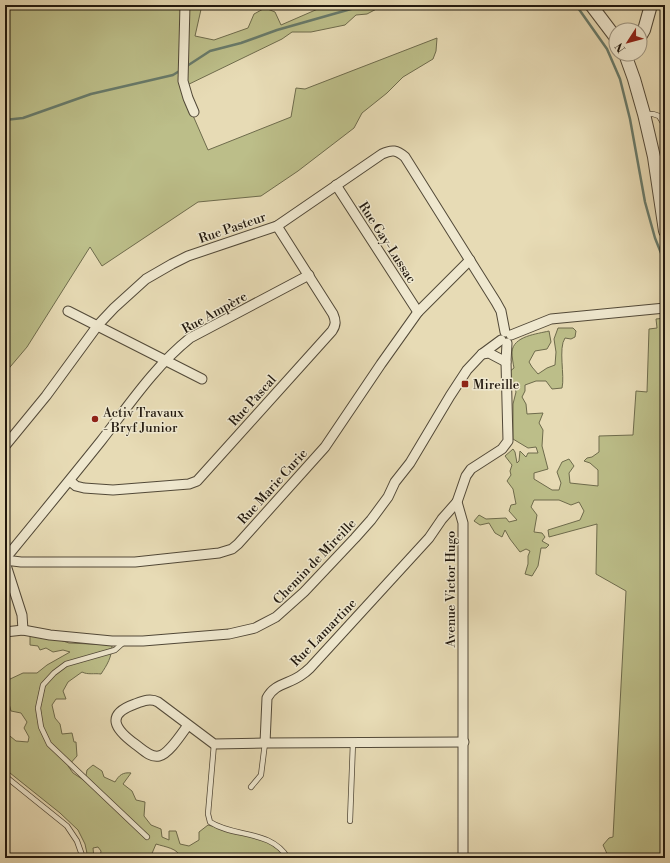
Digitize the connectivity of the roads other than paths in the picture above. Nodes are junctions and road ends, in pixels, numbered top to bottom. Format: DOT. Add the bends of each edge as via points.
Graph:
graph roads {
  1 [pos="185,5"];
  2 [pos="591,5"];
  3 [pos="651,5"];
  4 [pos="642,22"];
  5 [pos="608,27"];
  6 [pos="628,62"];
  7 [pos="194,112"];
  8 [pos="644,114"];
  9 [pos="665,126"];
  10 [pos="336,185"];
  11 [pos="661,202"];
  12 [pos="665,214"];
  13 [pos="277,226"];
  14 [pos="665,231"];
  15 [pos="470,260"];
  16 [pos="309,274"];
  17 [pos="665,308"];
  18 [pos="68,310"];
  19 [pos="418,312"];
  20 [pos="98,325"];
  21 [pos="506,338"];
  22 [pos="482,354"];
  23 [pos="165,360"];
  24 [pos="506,362"];
  25 [pos="202,379"];
  26 [pos="5,446"];
  27 [pos="70,481"];
  28 [pos="457,502"];
  29 [pos="5,560"];
  30 [pos="23,630"];
  31 [pos="5,632"];
  32 [pos="125,641"];
  33 [pos="188,725"];
  34 [pos="354,742"];
  35 [pos="464,742"];
  36 [pos="265,743"];
  37 [pos="214,744"];
  38 [pos="5,776"];
  39 [pos="251,787"];
  40 [pos="350,821"];
  41 [pos="148,837"];
  42 [pos="83,858"];
  43 [pos="288,858"];
  44 [pos="464,858"];
  1 -- 7 [label="street" via="183,80"];
  2 -- 5 [label="street"];
  3 -- 4 [label="street"];
  6 -- 8 [label="street"];
  8 -- 9 [label="lane" via="659,116"];
  8 -- 11 [label="street"];
  10 -- 13 [label="street, Rue Pasteur"];
  10 -- 15 [label="street, Rue Pasteur" via="382,154 394,150 399,152 405,157"];
  10 -- 19 [label="street, Rue Gay-Lussac"];
  11 -- 12 [label="street"];
  11 -- 14 [label="street"];
  13 -- 16 [label="street, Rue Pascal"];
  13 -- 20 [label="street, Rue Pasteur" via="188,256 172,264 135,288"];
  15 -- 19 [label="street, Rue Marie Curie"];
  15 -- 21 [label="street" via="501,311"];
  16 -- 23 [label="street, Rue Ampère" via="190,338"];
  16 -- 27 [label="street, Rue Pascal" via="333,314 335,326 197,481 188,484 113,490 84,488"];
  17 -- 21 [label="street, Chemin de Mireille" via="551,319"];
  18 -- 20 [label="street"];
  19 -- 29 [label="street, Rue Marie Curie" via="325,447 232,549 219,553 135,562"];
  20 -- 23 [label="street"];
  20 -- 26 [label="street, Rue Pasteur" via="46,396"];
  21 -- 22 [label="street, Chemin de Mireille"];
  21 -- 24 [label="street"];
  22 -- 24 [label="street" via="489,353"];
  22 -- 32 [label="street, Chemin de Mireille" via="464,373 388,497 371,520 304,592 276,617 242,632"];
  23 -- 25 [label="street"];
  23 -- 27 [label="street, Rue Ampère"];
  24 -- 28 [label="street" via="508,441 471,469"];
  27 -- 29 [label="street"];
  28 -- 35 [label="street, Avenue Victor Hugo" via="464,524"];
  28 -- 36 [label="street, Rue Lamartine" via="429,538 310,668 270,691 267,698"];
  29 -- 30 [label="street" via="22,615"];
  30 -- 31 [label="street, Chemin de Mireille"];
  30 -- 32 [label="street, Chemin de Mireille" via="77,638"];
  32 -- 41 [label="lane" via="115,650 66,664 54,673 43,685 38,708 41,727 49,744"];
  33 -- 33 [label="street" via="153,700 124,708 116,721 122,734 153,756 166,753"];
  33 -- 37 [label="street"];
  34 -- 35 [label="street"];
  34 -- 36 [label="street"];
  34 -- 40 [label="lane"];
  35 -- 44 [label="street, Avenue Victor Hugo"];
  36 -- 37 [label="street"];
  36 -- 39 [label="lane" via="261,775"];
  37 -- 43 [label="lane" via="208,814 210,822 217,827 263,838 283,850"];
  38 -- 42 [label="lane" via="67,826 77,841"];
}
